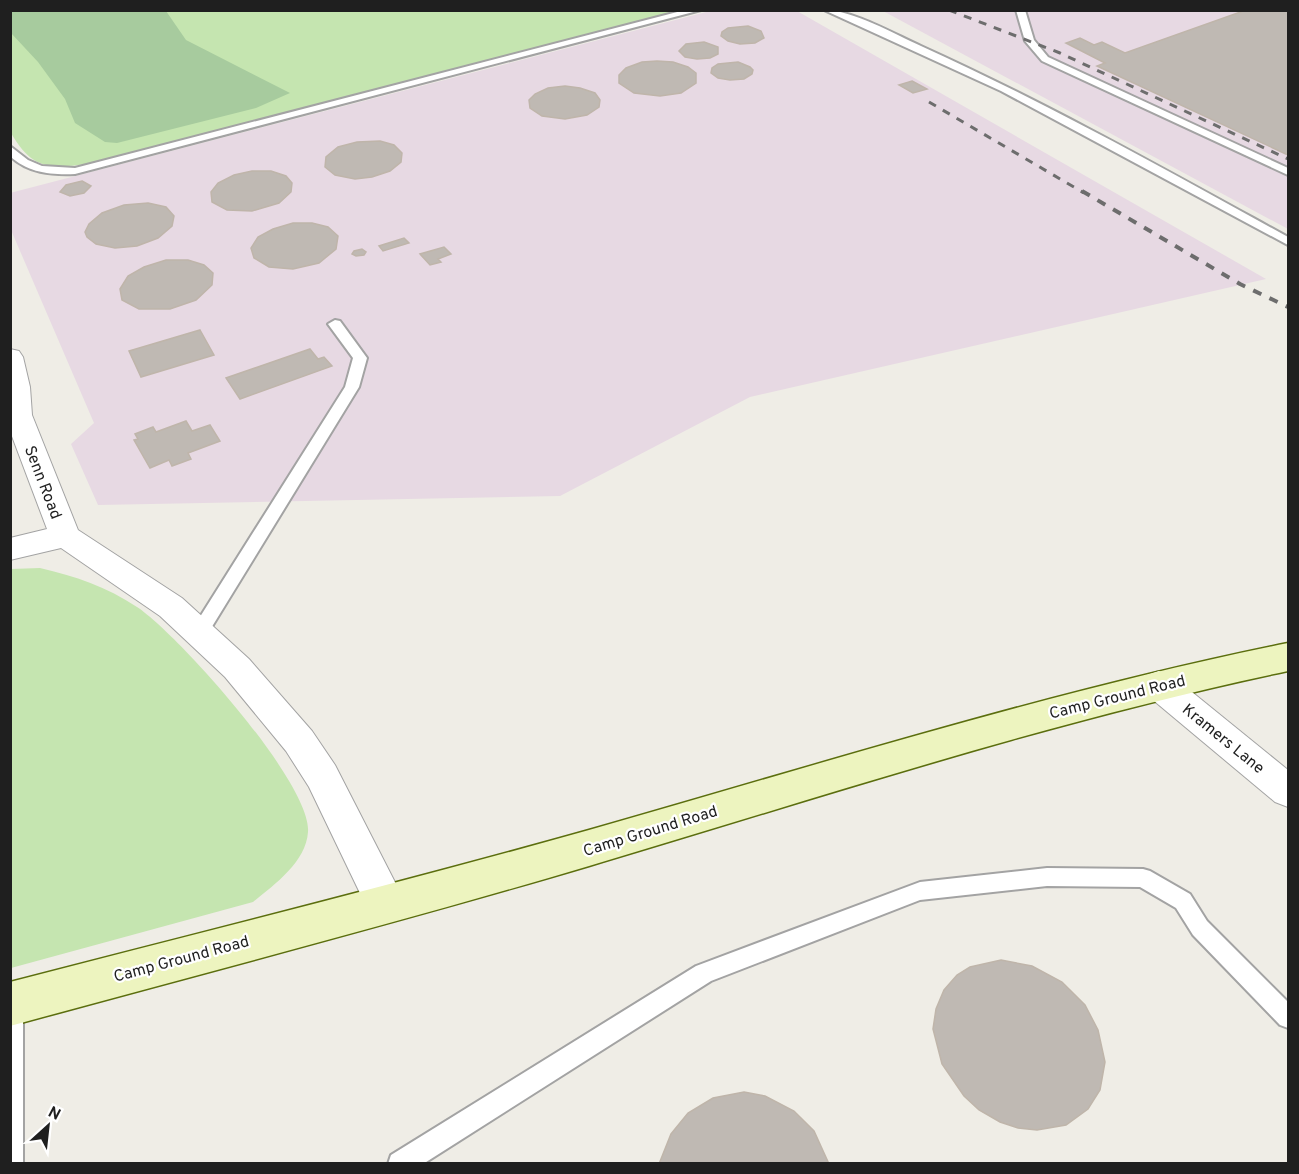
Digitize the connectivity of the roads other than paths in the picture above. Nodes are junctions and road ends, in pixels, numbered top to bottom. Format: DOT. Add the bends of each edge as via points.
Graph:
graph roads {
  1 [pos="698,10"];
  2 [pos="828,10"];
  3 [pos="1020,10"];
  4 [pos="10,149"];
  5 [pos="1288,172"];
  6 [pos="1288,242"];
  7 [pos="335,324"];
  8 [pos="10,357"];
  9 [pos="65,536"];
  10 [pos="10,549"];
  11 [pos="199,633"];
  12 [pos="1288,657"];
  13 [pos="1159,685"];
  14 [pos="1288,791"];
  15 [pos="386,903"];
  16 [pos="11,1004"];
  17 [pos="1288,1017"];
  18 [pos="11,1164"];
  19 [pos="400,1164"];
  1 -- 4 [label="lane" via="75,171 34,168"];
  2 -- 6 [label="lane" via="887,33 1077,126"];
  3 -- 5 [label="lane" via="1030,41 1045,59"];
  7 -- 11 [label="lane" via="360,358 352,387"];
  8 -- 9 [label="street, Senn Road" via="18,415"];
  9 -- 10 [label="street"];
  9 -- 11 [label="street" via="171,607"];
  11 -- 15 [label="street" via="237,668 299,741 322,776"];
  12 -- 13 [label="street, Camp Ground Road"];
  13 -- 14 [label="street, Kramers Lane"];
  13 -- 15 [label="street, Camp Ground Road" via="1030,717 587,849"];
  15 -- 16 [label="street, Camp Ground Road"];
  16 -- 18 [label="lane"];
  17 -- 19 [label="lane" via="1200,928 1182,901 1143,878 1047,876 920,891 704,973"];
}
